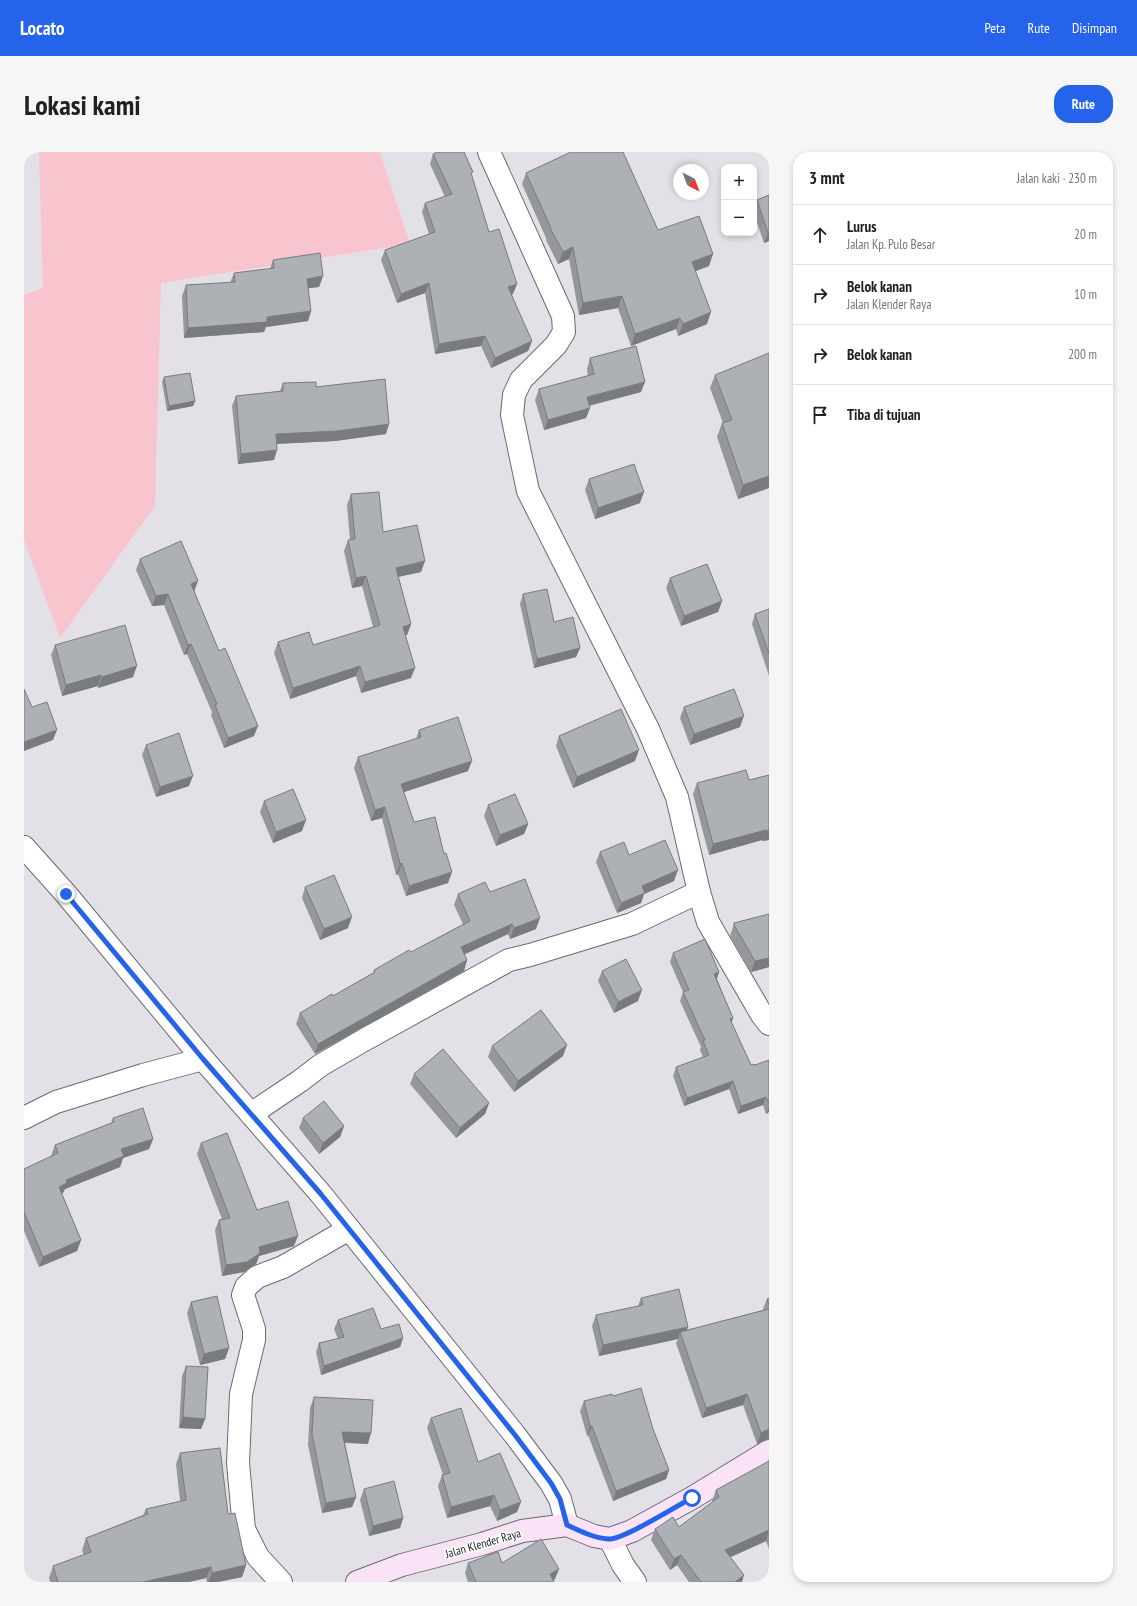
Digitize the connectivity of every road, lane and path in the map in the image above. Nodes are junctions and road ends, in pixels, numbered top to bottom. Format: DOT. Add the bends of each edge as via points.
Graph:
graph roads {
  1 [pos="489,152"];
  2 [pos="24,847"];
  3 [pos="699,892"];
  4 [pos="769,1024"];
  5 [pos="203,1059"];
  6 [pos="251,1114"];
  7 [pos="24,1118"];
  8 [pos="349,1229"];
  9 [pos="769,1451"];
  10 [pos="567,1525"];
  11 [pos="610,1539"];
  12 [pos="282,1582"];
  13 [pos="357,1582"];
  14 [pos="635,1582"];
  1 -- 3 [label="street" via="563,316 564,332 556,345 521,380 514,395 512,415 528,491 648,729 677,797"];
  2 -- 5 [label="street"];
  3 -- 4 [label="street" via="708,922"];
  3 -- 6 [label="street" via="618,929 509,960 321,1065"];
  5 -- 6 [label="street"];
  5 -- 7 [label="street" via="56,1102"];
  6 -- 8 [label="street"];
  8 -- 10 [label="street" via="536,1461 560,1499"];
  8 -- 12 [label="street" via="283,1267 257,1277 246,1287 243,1295 254,1329 254,1340 241,1394 238,1463 244,1529 258,1557"];
  9 -- 11 [label="street" via="692,1498 632,1531"];
  10 -- 11 [label="street, Jalan Klender Raya" via="594,1536"];
  10 -- 13 [label="street, Jalan Klender Raya" via="522,1531 402,1565"];
  11 -- 14 [label="street"];
}
